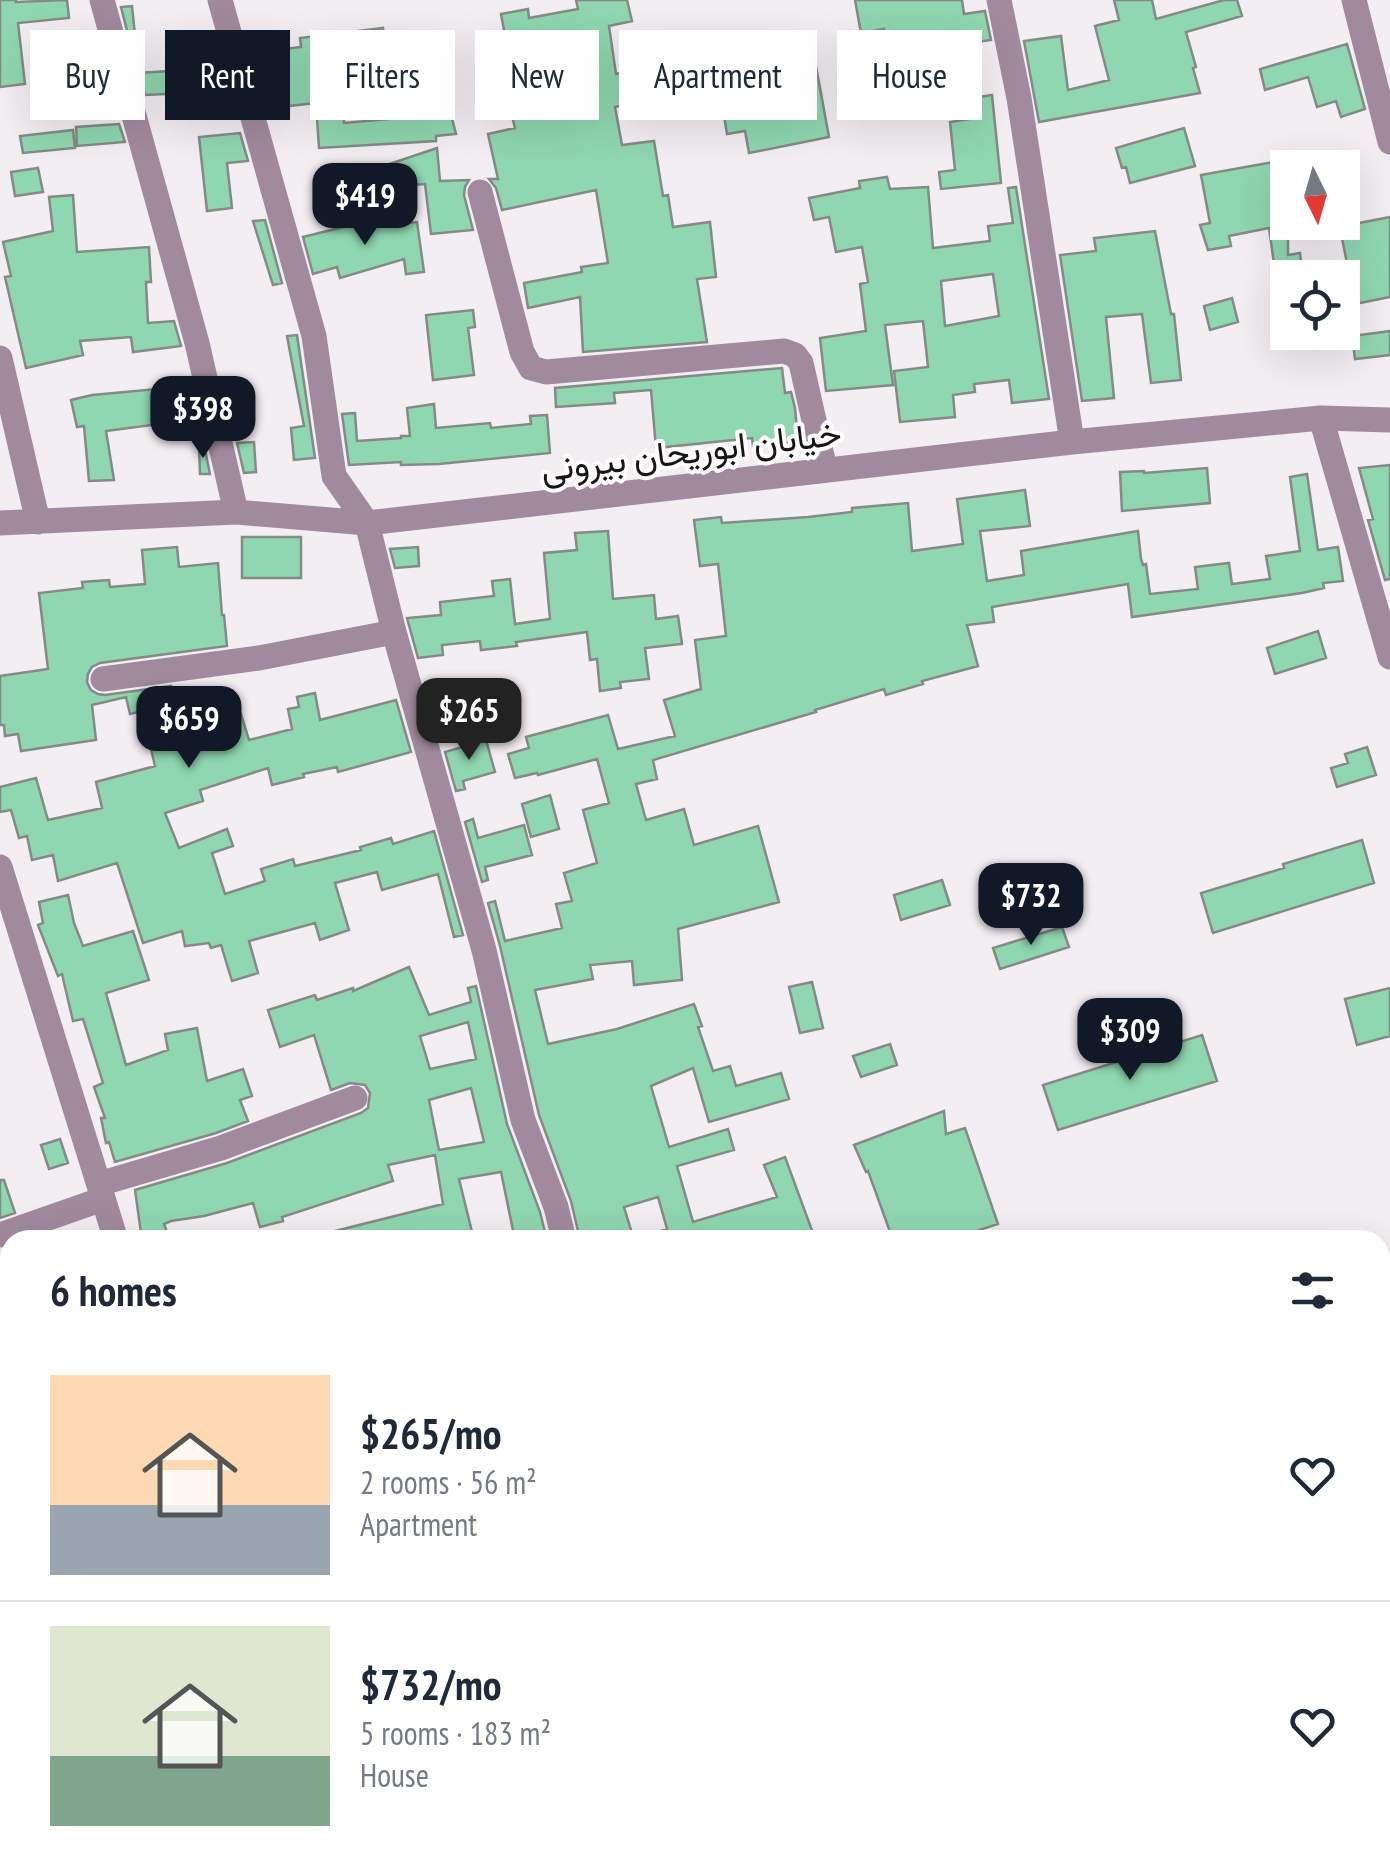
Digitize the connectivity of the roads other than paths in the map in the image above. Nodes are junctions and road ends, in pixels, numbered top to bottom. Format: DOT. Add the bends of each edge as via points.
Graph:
graph roads {
  1 [pos="102,0"];
  2 [pos="220,0"];
  3 [pos="999,0"];
  4 [pos="1354,0"];
  5 [pos="1387,115"];
  6 [pos="1390,142"];
  7 [pos="480,192"];
  8 [pos="0,358"];
  9 [pos="1321,418"];
  10 [pos="1390,420"];
  11 [pos="1072,442"];
  12 [pos="825,469"];
  13 [pos="236,512"];
  14 [pos="38,522"];
  15 [pos="0,523"];
  16 [pos="367,523"];
  17 [pos="394,632"];
  18 [pos="1390,657"];
  19 [pos="103,679"];
  20 [pos="0,867"];
  21 [pos="355,1098"];
  22 [pos="101,1192"];
  23 [pos="12,1230"];
  24 [pos="113,1230"];
  25 [pos="562,1230"];
  1 -- 13 [label="street"];
  2 -- 16 [label="street" via="314,336 334,476"];
  3 -- 11 [label="street"];
  4 -- 5 [label="street"];
  5 -- 6 [label="street"];
  7 -- 12 [label="street" via="522,352 532,368 784,351 802,364"];
  8 -- 14 [label="street"];
  9 -- 10 [label="street, خیابان ابوریحان بیرونی"];
  9 -- 11 [label="street, خیابان ابوریحان بیرونی"];
  9 -- 18 [label="street"];
  11 -- 12 [label="street, خیابان ابوریحان بیرونی"];
  12 -- 16 [label="street, خیابان ابوریحان بیرونی"];
  13 -- 14 [label="street, خیابان ابوریحان بیرونی"];
  13 -- 16 [label="street, خیابان ابوریحان بیرونی"];
  14 -- 15 [label="street, خیابان ابوریحان بیرونی"];
  16 -- 17 [label="street"];
  17 -- 19 [label="street"];
  17 -- 25 [label="street" via="484,950 523,1120"];
  20 -- 22 [label="street"];
  21 -- 22 [label="street"];
  22 -- 23 [label="street"];
  22 -- 24 [label="street"];
}
